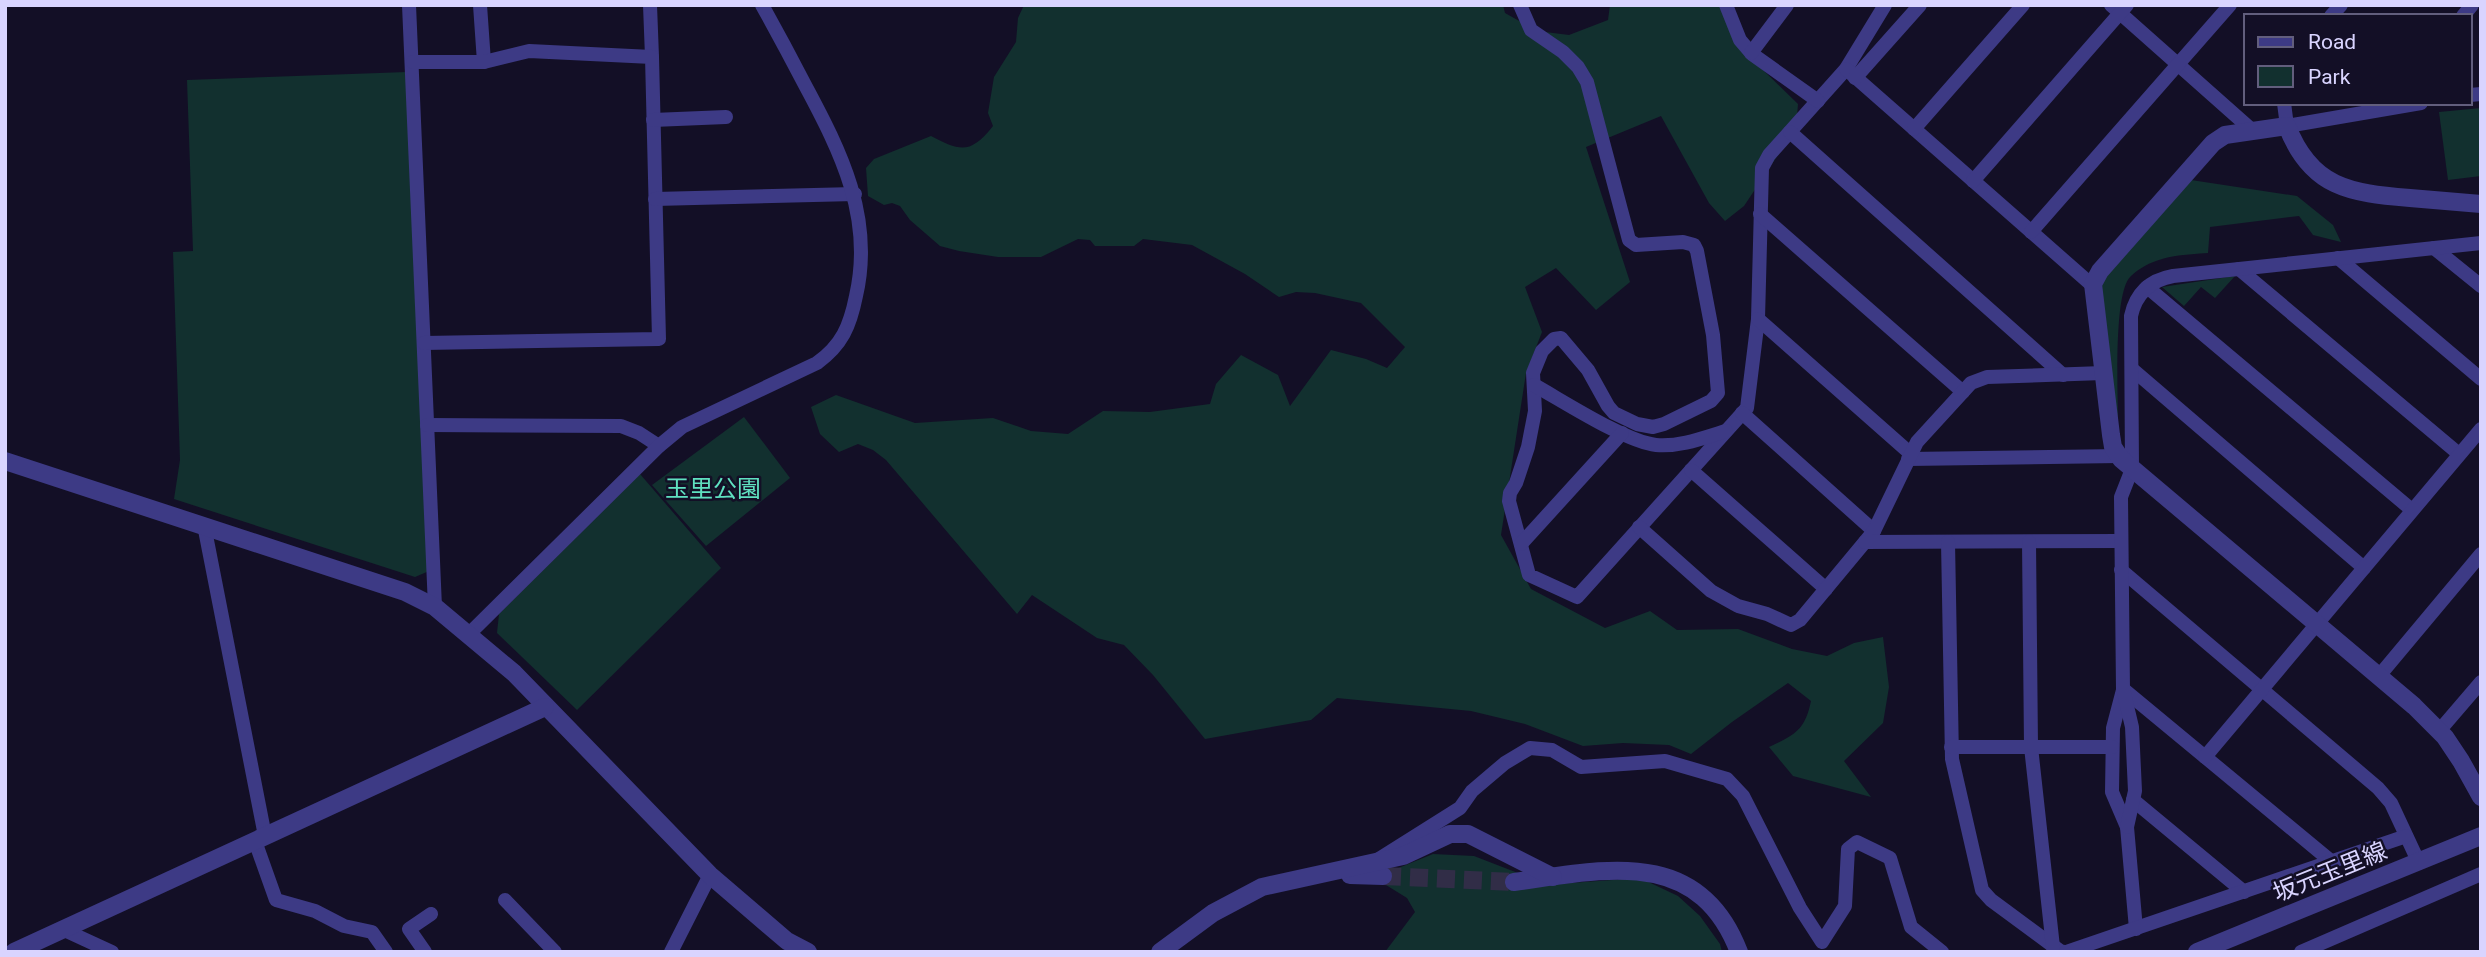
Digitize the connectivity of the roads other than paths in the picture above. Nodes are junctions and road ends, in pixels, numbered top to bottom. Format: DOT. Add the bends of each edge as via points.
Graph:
graph roads {
  1 [pos="410,5"];
  2 [pos="480,5"];
  3 [pos="650,5"];
  4 [pos="762,5"];
  5 [pos="1520,5"];
  6 [pos="1726,5"];
  7 [pos="1787,5"];
  8 [pos="1885,5"];
  9 [pos="1920,5"];
  10 [pos="2022,5"];
  11 [pos="2230,5"];
  12 [pos="2119,8"];
  13 [pos="1751,53"];
  14 [pos="652,57"];
  15 [pos="413,62"];
  16 [pos="484,62"];
  17 [pos="2178,65"];
  18 [pos="1851,73"];
  19 [pos="1818,101"];
  20 [pos="2284,105"];
  21 [pos="2402,105"];
  22 [pos="2384,107"];
  23 [pos="726,117"];
  24 [pos="653,120"];
  25 [pos="2287,126"];
  26 [pos="1914,129"];
  27 [pos="1790,131"];
  28 [pos="2253,131"];
  29 [pos="1973,181"];
  30 [pos="855,194"];
  31 [pos="655,199"];
  32 [pos="2481,204"];
  33 [pos="1760,214"];
  34 [pos="2031,232"];
  35 [pos="2481,243"];
  36 [pos="2434,248"];
  37 [pos="2339,258"];
  38 [pos="2239,269"];
  39 [pos="2093,286"];
  40 [pos="2481,286"];
  41 [pos="2147,287"];
  42 [pos="1758,319"];
  43 [pos="424,343"];
  44 [pos="2132,369"];
  45 [pos="2103,373"];
  46 [pos="2063,375"];
  47 [pos="2481,379"];
  48 [pos="1534,385"];
  49 [pos="1963,392"];
  50 [pos="1742,413"];
  51 [pos="427,425"];
  52 [pos="2481,429"];
  53 [pos="1726,431"];
  54 [pos="1622,433"];
  55 [pos="659,446"];
  56 [pos="2459,454"];
  57 [pos="1909,456"];
  58 [pos="5,461"];
  59 [pos="2126,463"];
  60 [pos="1691,470"];
  61 [pos="2412,510"];
  62 [pos="205,525"];
  63 [pos="1639,527"];
  64 [pos="1870,537"];
  65 [pos="2120,541"];
  66 [pos="1948,542"];
  67 [pos="2029,542"];
  68 [pos="1521,544"];
  69 [pos="2481,554"];
  70 [pos="2364,568"];
  71 [pos="2121,570"];
  72 [pos="1826,589"];
  73 [pos="435,607"];
  74 [pos="2317,624"];
  75 [pos="469,634"];
  76 [pos="2379,676"];
  77 [pos="2481,682"];
  78 [pos="2123,689"];
  79 [pos="2262,690"];
  80 [pos="545,707"];
  81 [pos="2439,731"];
  82 [pos="1951,747"];
  83 [pos="2031,747"];
  84 [pos="2112,747"];
  85 [pos="2206,757"];
  86 [pos="2481,797"];
  87 [pos="2133,800"];
  88 [pos="2127,827"];
  89 [pos="2406,836"];
  90 [pos="2481,836"];
  91 [pos="260,838"];
  92 [pos="2332,862"];
  93 [pos="2419,863"];
  94 [pos="1377,870"];
  95 [pos="2481,874"];
  96 [pos="710,875"];
  97 [pos="1553,877"];
  98 [pos="1514,882"];
  99 [pos="2244,892"];
  100 [pos="505,900"];
  101 [pos="431,914"];
  102 [pos="62,929"];
  103 [pos="2136,929"];
  104 [pos="2321,948"];
  105 [pos="2061,950"];
  106 [pos="14,952"];
  107 [pos="112,952"];
  108 [pos="386,952"];
  109 [pos="425,952"];
  110 [pos="555,952"];
  111 [pos="671,952"];
  112 [pos="808,952"];
  113 [pos="1160,952"];
  114 [pos="1740,952"];
  115 [pos="1942,952"];
  116 [pos="2197,952"];
  117 [pos="2301,952"];
  1 -- 15 [label="street"];
  2 -- 16 [label="street"];
  3 -- 14 [label="street"];
  4 -- 30 [label="street" via="838,146"];
  5 -- 48 [label="street" via="1531,30 1563,52 1587,82 1629,240 1640,246 1690,243 1697,251 1713,335 1718,393 1712,401 1664,424 1637,424 1614,413 1588,370 1561,338 1542,351 1533,373"];
  6 -- 13 [label="street" via="1740,40"];
  7 -- 13 [label="street"];
  8 -- 18 [label="street"];
  9 -- 18 [label="street"];
  10 -- 26 [label="street"];
  11 -- 17 [label="street"];
  12 -- 17 [label="street"];
  12 -- 29 [label="street"];
  13 -- 19 [label="street"];
  14 -- 16 [label="street" via="529,51"];
  14 -- 24 [label="street"];
  15 -- 16 [label="street"];
  15 -- 43 [label="street"];
  17 -- 28 [label="street"];
  17 -- 34 [label="street"];
  18 -- 19 [label="street"];
  18 -- 26 [label="street"];
  19 -- 27 [label="street"];
  20 -- 25 [label="street"];
  21 -- 22 [label="street"];
  22 -- 25 [label="street"];
  23 -- 24 [label="street"];
  24 -- 31 [label="street"];
  25 -- 28 [label="street"];
  25 -- 32 [label="street" via="2307,163 2343,188 2362,194"];
  26 -- 29 [label="street"];
  27 -- 33 [label="street" via="1762,167"];
  27 -- 46 [label="street"];
  28 -- 39 [label="street" via="2225,135 2213,143 2095,277"];
  29 -- 34 [label="street"];
  30 -- 31 [label="street"];
  30 -- 55 [label="street" via="863,262 852,315 833,351 817,363 682,427"];
  31 -- 43 [label="street" via="659,339"];
  33 -- 42 [label="street"];
  33 -- 49 [label="street"];
  34 -- 39 [label="street"];
  35 -- 36 [label="street"];
  36 -- 37 [label="street"];
  36 -- 40 [label="street"];
  37 -- 38 [label="street"];
  37 -- 47 [label="street"];
  38 -- 41 [label="street" via="2162,278"];
  38 -- 56 [label="street"];
  39 -- 45 [label="street"];
  41 -- 44 [label="street" via="2131,316"];
  41 -- 61 [label="street"];
  42 -- 50 [label="street"];
  42 -- 57 [label="street"];
  43 -- 51 [label="street"];
  44 -- 59 [label="street"];
  44 -- 70 [label="street"];
  45 -- 46 [label="street"];
  45 -- 59 [label="street" via="2113,447"];
  46 -- 49 [label="street" via="1987,377"];
  48 -- 54 [label="street"];
  48 -- 68 [label="street" via="1528,447 1509,501"];
  49 -- 57 [label="street"];
  50 -- 53 [label="street"];
  50 -- 64 [label="street"];
  51 -- 55 [label="street" via="621,426"];
  51 -- 73 [label="street"];
  52 -- 56 [label="street"];
  53 -- 54 [label="street" via="1667,445"];
  53 -- 60 [label="street"];
  54 -- 68 [label="street"];
  55 -- 75 [label="street"];
  56 -- 61 [label="street"];
  57 -- 59 [label="street"];
  57 -- 64 [label="street"];
  58 -- 62 [label="street"];
  59 -- 65 [label="street"];
  59 -- 74 [label="street"];
  60 -- 63 [label="street"];
  60 -- 72 [label="street"];
  61 -- 70 [label="street"];
  62 -- 73 [label="street" via="405,592"];
  62 -- 91 [label="street"];
  63 -- 68 [label="street" via="1577,597 1528,575"];
  63 -- 72 [label="street" via="1724,600 1787,624 1800,620"];
  64 -- 66 [label="street"];
  64 -- 72 [label="street"];
  65 -- 67 [label="street"];
  65 -- 71 [label="street"];
  66 -- 67 [label="street"];
  66 -- 82 [label="street"];
  67 -- 83 [label="street"];
  69 -- 76 [label="street"];
  70 -- 74 [label="street"];
  71 -- 78 [label="street"];
  71 -- 79 [label="street"];
  73 -- 75 [label="street"];
  74 -- 76 [label="street"];
  74 -- 79 [label="street"];
  75 -- 80 [label="street"];
  76 -- 81 [label="street"];
  77 -- 81 [label="street"];
  78 -- 84 [label="street"];
  78 -- 85 [label="street"];
  78 -- 87 [label="street" via="2132,727"];
  79 -- 85 [label="street"];
  79 -- 89 [label="street" via="2385,794"];
  80 -- 91 [label="street"];
  80 -- 96 [label="street"];
  81 -- 86 [label="street"];
  82 -- 83 [label="street"];
  82 -- 105 [label="street" via="1982,890"];
  83 -- 84 [label="street"];
  83 -- 105 [label="street"];
  84 -- 88 [label="street" via="2112,792"];
  85 -- 92 [label="street"];
  87 -- 88 [label="street"];
  87 -- 99 [label="street"];
  88 -- 103 [label="street"];
  89 -- 92 [label="street"];
  89 -- 93 [label="street"];
  90 -- 93 [label="street, 坂元玉里線"];
  91 -- 102 [label="street"];
  91 -- 108 [label="street" via="276,900 372,932"];
  92 -- 99 [label="street"];
  93 -- 116 [label="street, 坂元玉里線"];
  94 -- 97 [label="street" via="1460,833"];
  94 -- 113 [label="street" via="1322,874 1256,890 1213,913"];
  94 -- 115 [label="street" via="1460,808 1505,762 1530,748 1552,751 1581,767 1665,761 1727,779 1743,796 1822,942 1845,905 1848,849 1857,842 1890,858 1911,928"];
  95 -- 104 [label="street"];
  96 -- 111 [label="street"];
  96 -- 112 [label="street" via="787,941"];
  97 -- 98 [label="street"];
  97 -- 114 [label="street" via="1628,869 1670,878 1686,885 1715,910"];
  99 -- 103 [label="street"];
  100 -- 110 [label="street"];
  101 -- 109 [label="street" via="409,929"];
  102 -- 106 [label="street"];
  102 -- 107 [label="street"];
  103 -- 105 [label="street"];
  104 -- 117 [label="street"];
}
